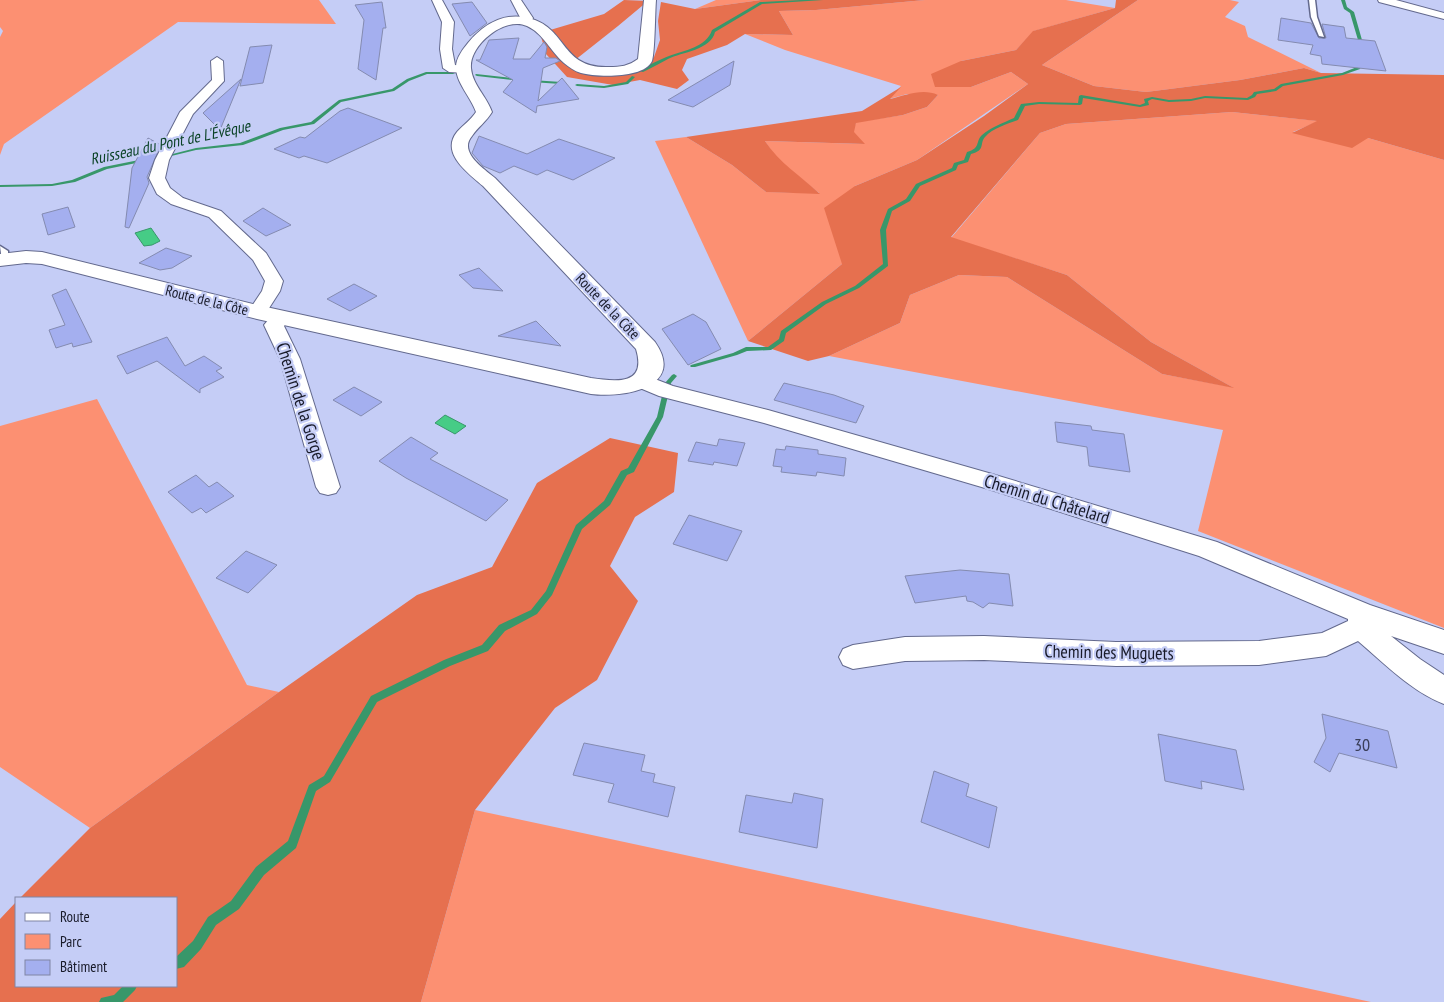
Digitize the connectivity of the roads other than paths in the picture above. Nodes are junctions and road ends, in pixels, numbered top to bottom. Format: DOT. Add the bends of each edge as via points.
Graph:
graph roads {
  1 [pos="437,0"];
  2 [pos="516,0"];
  3 [pos="650,0"];
  4 [pos="1312,0"];
  5 [pos="1383,0"];
  6 [pos="1444,16"];
  7 [pos="527,20"];
  8 [pos="1322,36"];
  9 [pos="217,61"];
  10 [pos="464,70"];
  11 [pos="2,256"];
  12 [pos="256,312"];
  13 [pos="281,317"];
  14 [pos="642,381"];
  15 [pos="328,487"];
  16 [pos="1361,620"];
  17 [pos="1444,642"];
  18 [pos="853,657"];
  19 [pos="1444,691"];
  1 -- 10 [label="street" via="448,22 446,49 449,68"];
  2 -- 7 [label="street"];
  3 -- 7 [label="street" via="644,60 626,70 603,72 578,67"];
  4 -- 8 [label="lane" via="1314,17"];
  5 -- 6 [label="street"];
  7 -- 10 [label="street" via="496,23 486,30 468,52"];
  9 -- 12 [label="street" via="218,81 187,112 164,156 157,178 163,191 178,201 215,214 260,256 274,281"];
  10 -- 14 [label="street, Route de la Côte" via="482,101 484,112 479,122 460,140 464,160 647,347 650,371"];
  11 -- 12 [label="street, Route de la Côte" via="42,258"];
  12 -- 13 [label="street, Route de la Côte"];
  13 -- 14 [label="street, Route de la Côte" via="591,386 621,387"];
  13 -- 15 [label="street, Chemin de la Gorge" via="274,325 290,359"];
  14 -- 16 [label="street, Chemin du Châtelard" via="666,391 787,422 992,482 1208,549"];
  16 -- 17 [label="street, Chemin du Châtelard"];
  16 -- 18 [label="street, Chemin des Muguets" via="1326,644 1259,653 1116,654 984,648 905,649"];
  16 -- 19 [label="street" via="1410,668"];
}
